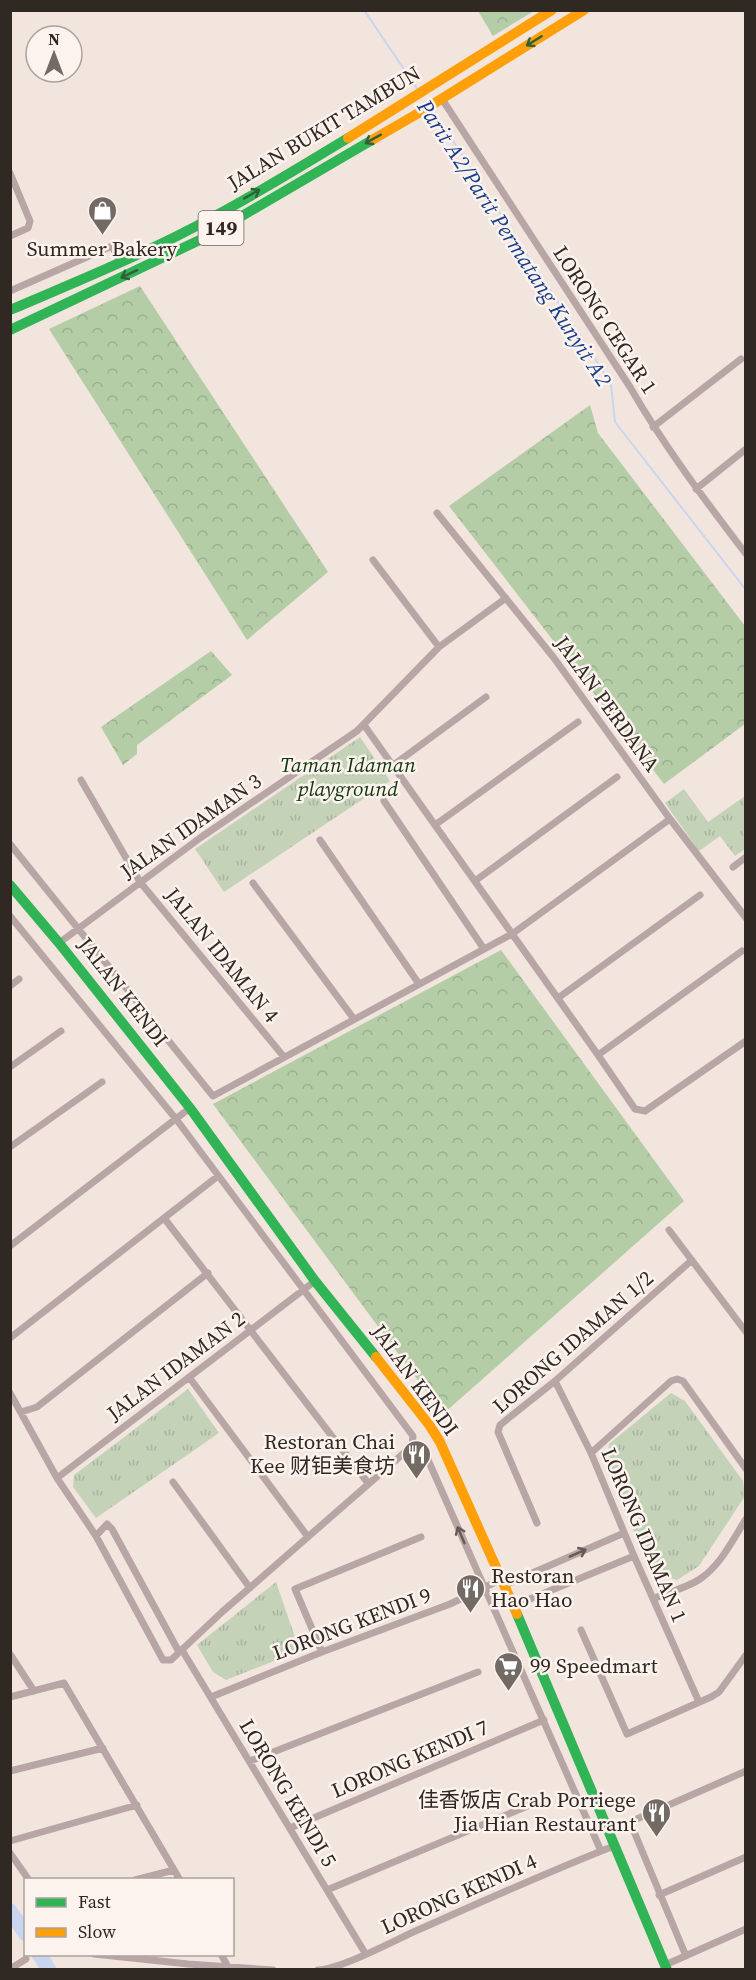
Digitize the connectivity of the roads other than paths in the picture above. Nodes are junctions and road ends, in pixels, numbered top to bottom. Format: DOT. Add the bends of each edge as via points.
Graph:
graph roads {
  1 [pos="552,10"];
  2 [pos="584,10"];
  3 [pos="440,100"];
  4 [pos="10,172"];
  5 [pos="10,236"];
  6 [pos="120,262"];
  7 [pos="10,291"];
  8 [pos="10,310"];
  9 [pos="10,330"];
  10 [pos="741,359"];
  11 [pos="653,427"];
  12 [pos="746,449"];
  13 [pos="696,489"];
  14 [pos="437,513"];
  15 [pos="745,553"];
  16 [pos="373,560"];
  17 [pos="506,598"];
  18 [pos="439,647"];
  19 [pos="486,696"];
  20 [pos="578,722"];
  21 [pos="364,725"];
  22 [pos="392,766"];
  23 [pos="617,777"];
  24 [pos="81,780"];
  25 [pos="384,801"];
  26 [pos="670,819"];
  27 [pos="435,825"];
  28 [pos="320,840"];
  29 [pos="10,844"];
  30 [pos="746,857"];
  31 [pos="733,867"];
  32 [pos="475,881"];
  33 [pos="140,882"];
  34 [pos="253,883"];
  35 [pos="10,885"];
  36 [pos="700,895"];
  37 [pos="15,898"];
  38 [pos="10,916"];
  39 [pos="746,918"];
  40 [pos="78,928"];
  41 [pos="512,934"];
  42 [pos="59,943"];
  43 [pos="484,948"];
  44 [pos="742,951"];
  45 [pos="19,980"];
  46 [pos="419,984"];
  47 [pos="10,986"];
  48 [pos="558,998"];
  49 [pos="354,1019"];
  50 [pos="61,1031"];
  51 [pos="746,1041"];
  52 [pos="598,1055"];
  53 [pos="284,1058"];
  54 [pos="10,1067"];
  55 [pos="102,1082"];
  56 [pos="190,1108"];
  57 [pos="176,1119"];
  58 [pos="10,1147"];
  59 [pos="218,1176"];
  60 [pos="164,1218"];
  61 [pos="669,1230"];
  62 [pos="10,1246"];
  63 [pos="692,1260"];
  64 [pos="208,1273"];
  65 [pos="315,1281"];
  66 [pos="303,1290"];
  67 [pos="251,1330"];
  68 [pos="746,1332"];
  69 [pos="10,1338"];
  70 [pos="189,1377"];
  71 [pos="555,1382"];
  72 [pos="10,1393"];
  73 [pos="21,1412"];
  74 [pos="425,1453"];
  75 [pos="591,1453"];
  76 [pos="746,1469"];
  77 [pos="57,1478"];
  78 [pos="173,1482"];
  79 [pos="368,1483"];
  80 [pos="746,1519"];
  81 [pos="537,1523"];
  82 [pos="624,1533"];
  83 [pos="96,1536"];
  84 [pos="308,1537"];
  85 [pos="421,1538"];
  86 [pos="634,1556"];
  87 [pos="504,1582"];
  88 [pos="250,1588"];
  89 [pos="484,1588"];
  90 [pos="653,1599"];
  91 [pos="513,1606"];
  92 [pos="580,1630"];
  93 [pos="181,1651"];
  94 [pos="322,1652"];
  95 [pos="10,1654"];
  96 [pos="746,1655"];
  97 [pos="478,1672"];
  98 [pos="34,1691"];
  99 [pos="10,1697"];
  100 [pos="211,1697"];
  101 [pos="699,1702"];
  102 [pos="544,1720"];
  103 [pos="103,1748"];
  104 [pos="250,1761"];
  105 [pos="10,1771"];
  106 [pos="746,1771"];
  107 [pos="537,1802"];
  108 [pos="138,1805"];
  109 [pos="630,1822"];
  110 [pos="290,1828"];
  111 [pos="607,1829"];
  112 [pos="10,1841"];
  113 [pos="614,1846"];
  114 [pos="601,1851"];
  115 [pos="10,1853"];
  116 [pos="746,1857"];
  117 [pos="174,1870"];
  118 [pos="28,1878"];
  119 [pos="143,1878"];
  120 [pos="179,1878"];
  121 [pos="327,1890"];
  122 [pos="659,1895"];
  123 [pos="746,1929"];
  124 [pos="365,1953"];
  125 [pos="115,1956"];
  126 [pos="222,1956"];
  127 [pos="686,1956"];
  128 [pos="26,1959"];
  129 [pos="228,1967"];
  130 [pos="666,1967"];
  131 [pos="10,1969"];
  132 [pos="273,1970"];
  133 [pos="318,1970"];
  6 -- 1 [label="main road, JALAN BUKIT TAMBUN / 149, one-way" via="200,224"];
  2 -- 3 [label="main road, JALAN BUKIT TAMBUN / 149, one-way"];
  3 -- 9 [label="main road, JALAN BUKIT TAMBUN / 149, one-way" via="206,237"];
  3 -- 11 [label="street, LORONG CEGAR 1"];
  4 -- 5 [label="street" via="30,221 28,228"];
  6 -- 7 [label="street" via="112,246"];
  6 -- 8 [label="main road, JALAN BUKIT TAMBUN / 149"];
  10 -- 11 [label="street"];
  11 -- 13 [label="street, LORONG CEGAR 1"];
  12 -- 13 [label="street"];
  13 -- 15 [label="street, LORONG CEGAR 1"];
  14 -- 17 [label="street, JALAN PERDANA"];
  16 -- 18 [label="street"];
  17 -- 18 [label="street, JALAN IDAMAN 3"];
  17 -- 26 [label="street, JALAN PERDANA"];
  18 -- 21 [label="street, JALAN IDAMAN 3"];
  19 -- 22 [label="street"];
  20 -- 27 [label="street"];
  21 -- 22 [label="street"];
  21 -- 33 [label="street, JALAN IDAMAN 3"];
  22 -- 27 [label="street"];
  23 -- 32 [label="street"];
  24 -- 33 [label="street, JALAN IDAMAN 4"];
  25 -- 43 [label="street"];
  26 -- 39 [label="street, JALAN PERDANA"];
  26 -- 41 [label="street"];
  27 -- 32 [label="street"];
  28 -- 46 [label="street"];
  29 -- 40 [label="street, JALAN KENDI"];
  30 -- 31 [label="street"];
  32 -- 41 [label="street"];
  33 -- 40 [label="street, JALAN IDAMAN 3"];
  33 -- 53 [label="street, JALAN IDAMAN 4"];
  34 -- 49 [label="street"];
  35 -- 37 [label="main road, JALAN KENDI"];
  36 -- 48 [label="street"];
  37 -- 42 [label="main road, JALAN KENDI"];
  38 -- 57 [label="street, JALAN KENDI"];
  40 -- 42 [label="street, JALAN IDAMAN 3"];
  40 -- 53 [label="street, JALAN KENDI" via="213,1096"];
  41 -- 43 [label="street"];
  41 -- 48 [label="street"];
  42 -- 56 [label="main road, JALAN KENDI"];
  43 -- 46 [label="street"];
  44 -- 52 [label="street"];
  45 -- 47 [label="street"];
  46 -- 49 [label="street"];
  48 -- 52 [label="street"];
  49 -- 53 [label="street"];
  50 -- 54 [label="street"];
  51 -- 52 [label="street" via="645,1111 635,1109"];
  55 -- 58 [label="street"];
  56 -- 57 [label="street"];
  56 -- 65 [label="main road, JALAN KENDI"];
  57 -- 59 [label="street, JALAN KENDI"];
  57 -- 62 [label="street"];
  59 -- 60 [label="street"];
  59 -- 66 [label="street, JALAN KENDI"];
  60 -- 64 [label="street"];
  60 -- 69 [label="street"];
  61 -- 63 [label="street"];
  63 -- 68 [label="street"];
  63 -- 71 [label="street, LORONG IDAMAN 1/2"];
  64 -- 67 [label="street"];
  64 -- 73 [label="street" via="38,1407"];
  65 -- 66 [label="street, JALAN IDAMAN 2"];
  65 -- 87 [label="main road, JALAN KENDI" via="430,1426"];
  66 -- 67 [label="street, JALAN IDAMAN 2"];
  66 -- 79 [label="street, JALAN KENDI" via="413,1436 412,1446"];
  67 -- 70 [label="street, JALAN IDAMAN 2"];
  67 -- 79 [label="street"];
  70 -- 77 [label="street, JALAN IDAMAN 2"];
  70 -- 84 [label="street"];
  71 -- 75 [label="street, LORONG IDAMAN 1"];
  71 -- 81 [label="street, LORONG IDAMAN 1/2" via="500,1425 498,1432"];
  72 -- 73 [label="street"];
  73 -- 77 [label="street"];
  89 -- 74 [label="street, JALAN KENDI, one-way"];
  75 -- 76 [label="street" via="671,1381 678,1379"];
  75 -- 82 [label="street, LORONG IDAMAN 1"];
  77 -- 83 [label="street"];
  78 -- 88 [label="street"];
  79 -- 84 [label="street"];
  80 -- 90 [label="street" via="708,1573"];
  82 -- 86 [label="street, LORONG IDAMAN 1"];
  87 -- 82 [label="street, LORONG KENDI 9, one-way"];
  83 -- 93 [label="street" via="163,1660 171,1660"];
  83 -- 93 [label="street, LORONG KENDI 5" via="107,1524 112,1529"];
  84 -- 88 [label="street"];
  85 -- 94 [label="street" via="295,1589"];
  86 -- 90 [label="street, LORONG IDAMAN 1"];
  86 -- 91 [label="street"];
  87 -- 89 [label="street, LORONG KENDI 9"];
  87 -- 91 [label="main road, JALAN KENDI"];
  88 -- 93 [label="street"];
  89 -- 94 [label="street, LORONG KENDI 9" via="450,1605"];
  89 -- 102 [label="street, JALAN KENDI"];
  90 -- 101 [label="street, LORONG IDAMAN 1"];
  91 -- 111 [label="main road, JALAN KENDI"];
  92 -- 101 [label="street" via="627,1734"];
  93 -- 100 [label="street, LORONG KENDI 5"];
  94 -- 100 [label="street, LORONG KENDI 9"];
  95 -- 98 [label="street"];
  96 -- 101 [label="street" via="719,1692"];
  97 -- 104 [label="street"];
  98 -- 99 [label="street"];
  98 -- 103 [label="street" via="64,1683"];
  100 -- 104 [label="street, LORONG KENDI 5"];
  102 -- 110 [label="street, LORONG KENDI 7"];
  102 -- 114 [label="street, JALAN KENDI"];
  103 -- 105 [label="street"];
  103 -- 108 [label="street"];
  104 -- 110 [label="street, LORONG KENDI 5"];
  106 -- 109 [label="street"];
  107 -- 121 [label="street"];
  108 -- 112 [label="street"];
  108 -- 117 [label="street"];
  109 -- 111 [label="street"];
  109 -- 122 [label="street"];
  110 -- 121 [label="street, LORONG KENDI 5"];
  111 -- 113 [label="main road, JALAN KENDI"];
  113 -- 114 [label="street, LORONG KENDI 4"];
  113 -- 130 [label="main road, JALAN KENDI"];
  114 -- 124 [label="street, LORONG KENDI 4"];
  115 -- 118 [label="street"];
  116 -- 122 [label="street"];
  117 -- 119 [label="street"];
  117 -- 120 [label="street"];
  121 -- 124 [label="street, LORONG KENDI 5"];
  122 -- 127 [label="street"];
  123 -- 127 [label="street"];
  124 -- 133 [label="street, LORONG KENDI 4"];
  125 -- 129 [label="street"];
  126 -- 129 [label="street"];
  127 -- 130 [label="street"];
  128 -- 131 [label="street"];
  129 -- 132 [label="street"];
}
